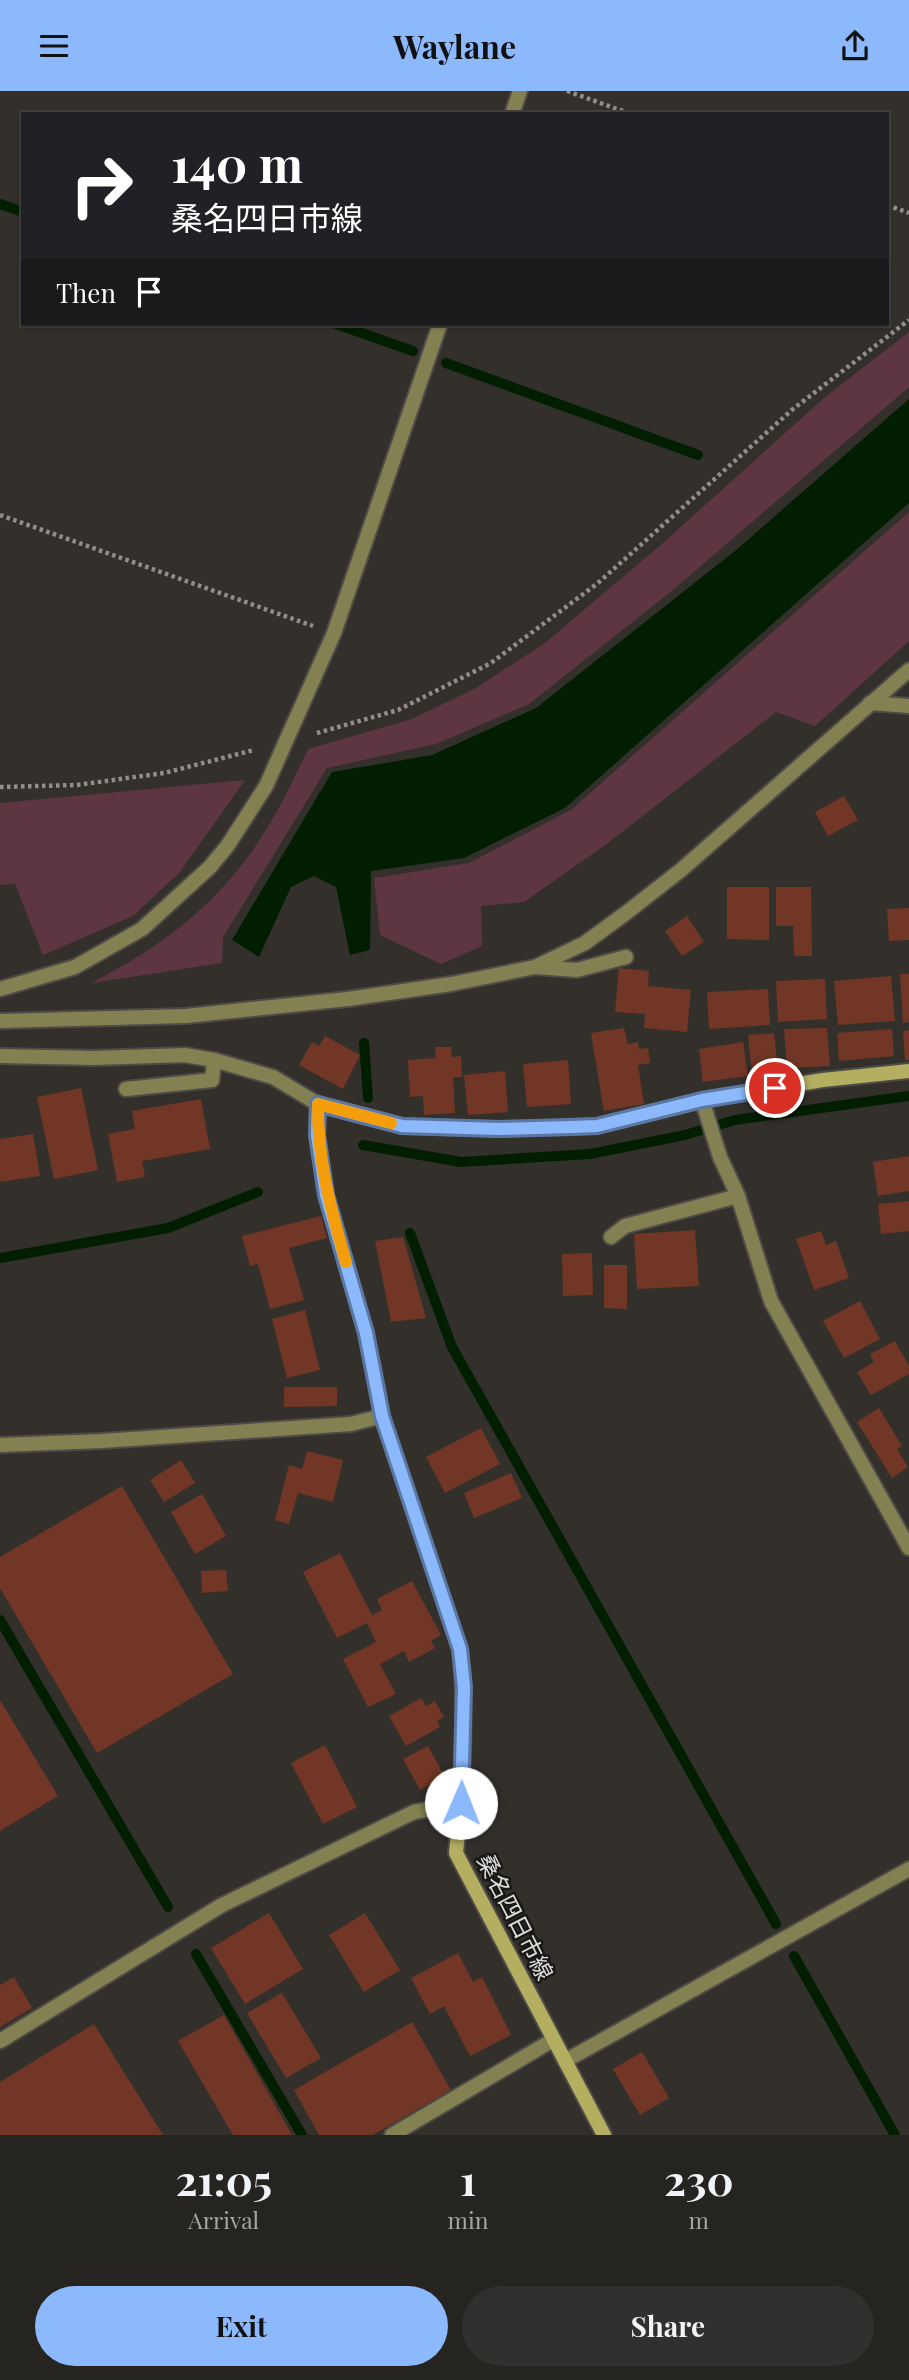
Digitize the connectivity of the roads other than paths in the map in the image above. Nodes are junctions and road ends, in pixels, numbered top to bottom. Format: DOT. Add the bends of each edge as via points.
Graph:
graph roads {
  1 [pos="520,91"];
  2 [pos="513,112"];
  3 [pos="439,326"];
  4 [pos="909,670"];
  5 [pos="870,703"];
  6 [pos="909,706"];
  7 [pos="626,957"];
  8 [pos="535,967"];
  9 [pos="0,989"];
  10 [pos="0,1021"];
  11 [pos="0,1056"];
  12 [pos="214,1060"];
  13 [pos="909,1071"];
  14 [pos="126,1089"];
  15 [pos="702,1100"];
  16 [pos="318,1104"];
  17 [pos="738,1196"];
  18 [pos="611,1237"];
  19 [pos="382,1416"];
  20 [pos="0,1445"];
  21 [pos="909,1548"];
  22 [pos="461,1803"];
  23 [pos="909,1870"];
  24 [pos="553,2040"];
  25 [pos="0,2041"];
  26 [pos="565,2061"];
  27 [pos="392,2135"];
  28 [pos="604,2135"];
  1 -- 2 [label="street"];
  3 -- 9 [label="street" via="334,633 266,786 228,845 142,929 75,967"];
  4 -- 5 [label="street"];
  5 -- 6 [label="street"];
  5 -- 8 [label="street" via="681,870 585,943"];
  7 -- 8 [label="street" via="577,970"];
  8 -- 10 [label="street" via="348,999 186,1016"];
  11 -- 12 [label="street" via="185,1055"];
  12 -- 14 [label="street" via="212,1080"];
  12 -- 16 [label="street" via="273,1077"];
  13 -- 15 [label="main road"];
  15 -- 16 [label="main road" via="597,1126 499,1129 402,1126"];
  15 -- 17 [label="street"];
  16 -- 19 [label="main road, 桑名四日市線" via="317,1135 326,1195 366,1333"];
  17 -- 18 [label="street" via="625,1226"];
  17 -- 21 [label="street" via="771,1301"];
  19 -- 20 [label="street" via="351,1424"];
  19 -- 22 [label="main road, 桑名四日市線" via="460,1649 464,1687"];
  22 -- 24 [label="main road, 桑名四日市線" via="456,1853"];
  22 -- 25 [label="street" via="414,1812 222,1905"];
  23 -- 26 [label="street"];
  24 -- 26 [label="main road, 桑名四日市線"];
  24 -- 27 [label="street"];
  26 -- 28 [label="main road, 桑名四日市線"];
}
